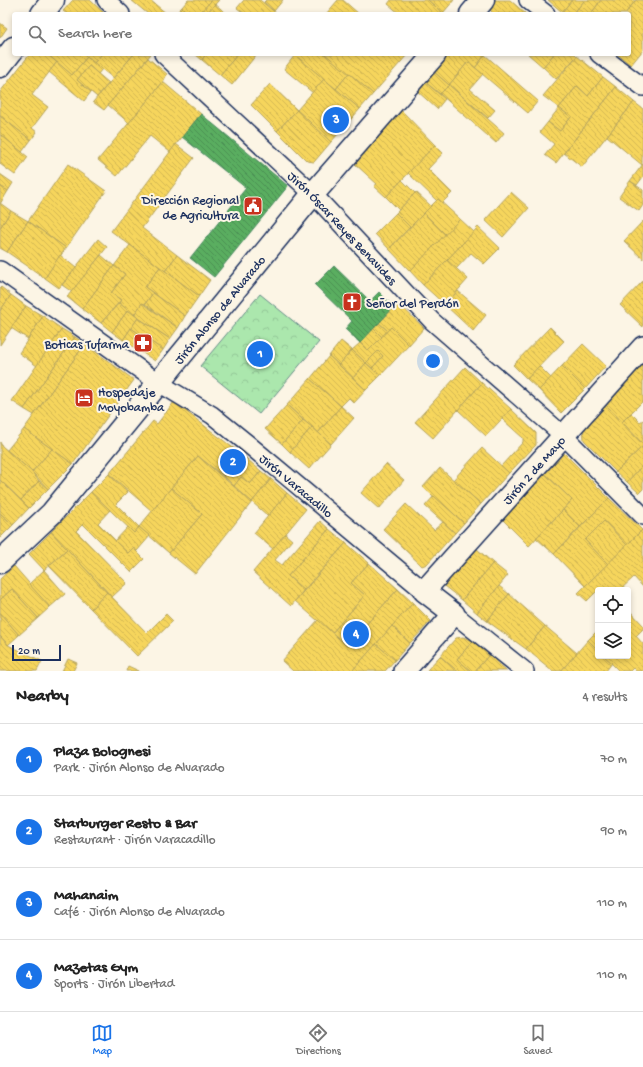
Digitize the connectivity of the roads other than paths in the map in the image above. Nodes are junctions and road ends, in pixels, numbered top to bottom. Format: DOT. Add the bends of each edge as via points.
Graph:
graph roads {
  1 [pos="53,0"];
  2 [pos="106,0"];
  3 [pos="483,0"];
  4 [pos="528,0"];
  5 [pos="44,12"];
  6 [pos="119,12"];
  7 [pos="473,12"];
  8 [pos="543,12"];
  9 [pos="12,51"];
  10 [pos="165,56"];
  11 [pos="433,56"];
  12 [pos="602,56"];
  13 [pos="0,66"];
  14 [pos="643,87"];
  15 [pos="312,194"];
  16 [pos="0,270"];
  17 [pos="643,347"];
  18 [pos="159,383"];
  19 [pos="564,436"];
  20 [pos="643,516"];
  21 [pos="0,562"];
  22 [pos="424,591"];
  23 [pos="454,614"];
  24 [pos="404,671"];
  25 [pos="525,671"];
  1 -- 5 [label="main road"];
  2 -- 6 [label="street"];
  3 -- 7 [label="main road"];
  4 -- 8 [label="street"];
  9 -- 13 [label="main road"];
  10 -- 15 [label="street, Jirón Óscar Reyes Benavides"];
  11 -- 15 [label="main road, Jirón Alonso de Alvarado"];
  12 -- 14 [label="street"];
  15 -- 18 [label="main road, Jirón Alonso de Alvarado"];
  15 -- 19 [label="street, Jirón Óscar Reyes Benavides" via="432,321"];
  16 -- 18 [label="street, Jirón Varacadillo"];
  17 -- 19 [label="street, Jirón 2 de Mayo"];
  18 -- 21 [label="main road, Jirón Alonso de Alvarado" via="52,513"];
  18 -- 22 [label="street, Jirón Varacadillo" via="212,415"];
  19 -- 20 [label="street, Jirón Óscar Reyes Benavides"];
  19 -- 22 [label="street, Jirón 2 de Mayo"];
  22 -- 23 [label="street, Jirón Varacadillo"];
  23 -- 24 [label="street"];
  23 -- 25 [label="street, Jirón Varacadillo"];
}
